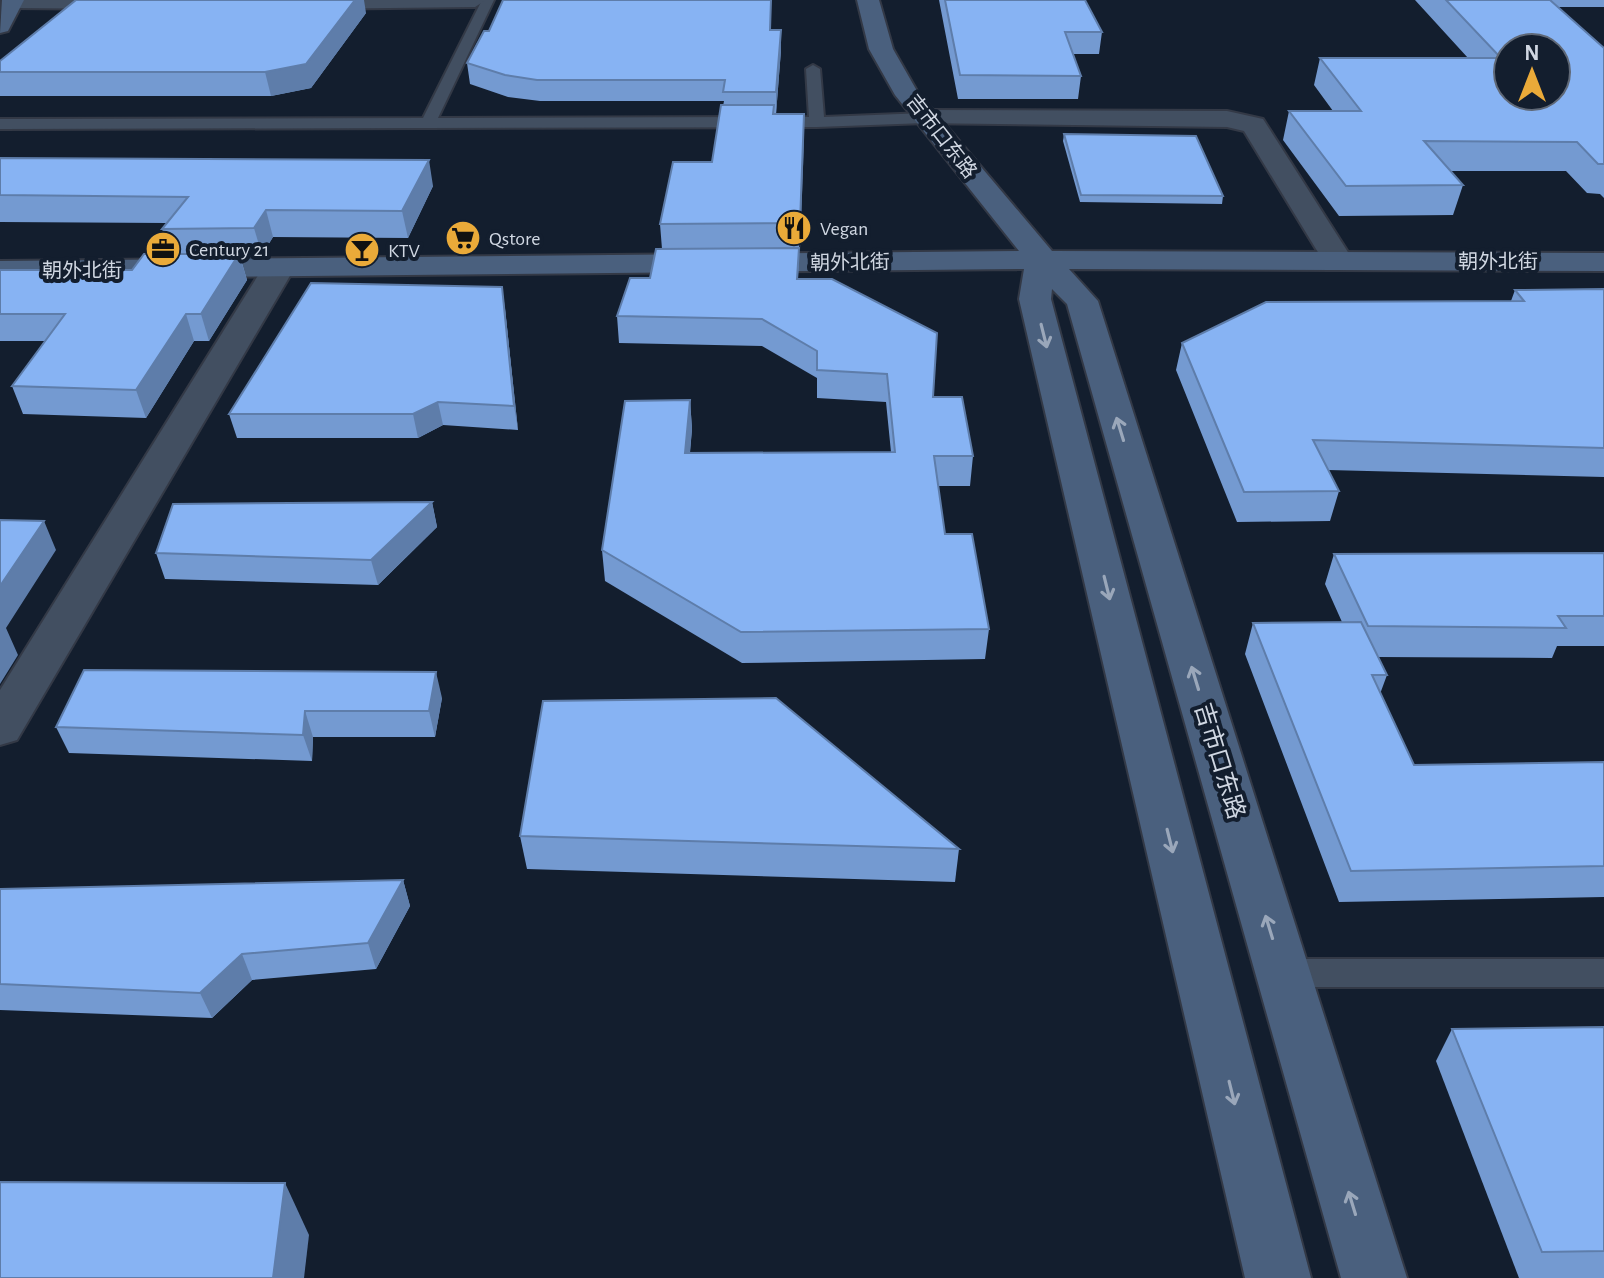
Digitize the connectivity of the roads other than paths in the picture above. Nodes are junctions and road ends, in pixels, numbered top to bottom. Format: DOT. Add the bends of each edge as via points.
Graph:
graph roads {
  1 [pos="475,0"];
  2 [pos="488,0"];
  3 [pos="868,0"];
  4 [pos="12,1"];
  5 [pos="152,2"];
  6 [pos="292,2"];
  7 [pos="0,26"];
  8 [pos="813,69"];
  9 [pos="925,118"];
  10 [pos="817,122"];
  11 [pos="428,123"];
  12 [pos="0,124"];
  13 [pos="1041,260"];
  14 [pos="1338,260"];
  15 [pos="1604,262"];
  16 [pos="278,269"];
  17 [pos="0,270"];
  18 [pos="0,728"];
  19 [pos="1283,973"];
  20 [pos="1604,973"];
  21 [pos="1278,1278"];
  22 [pos="1374,1278"];
  1 -- 6 [label="street"];
  2 -- 11 [label="lane"];
  3 -- 9 [label="street, 吉市口东路" via="870,23 889,67"];
  4 -- 5 [label="street"];
  4 -- 7 [label="street"];
  8 -- 10 [label="lane"];
  9 -- 10 [label="lane"];
  9 -- 13 [label="street, 吉市口东路"];
  9 -- 14 [label="street" via="1227,119 1254,125"];
  10 -- 11 [label="lane"];
  11 -- 12 [label="lane"];
  13 -- 14 [label="street, 朝外北街"];
  13 -- 16 [label="street, 朝外北街"];
  19 -- 13 [label="street, 吉市口东路, one-way" via="1082,301"];
  13 -- 21 [label="street, one-way" via="1035,299"];
  14 -- 15 [label="street, 朝外北街"];
  16 -- 17 [label="street, 朝外北街"];
  16 -- 18 [label="street"];
  19 -- 20 [label="lane"];
  22 -- 19 [label="street, 吉市口东路, one-way"];
}
